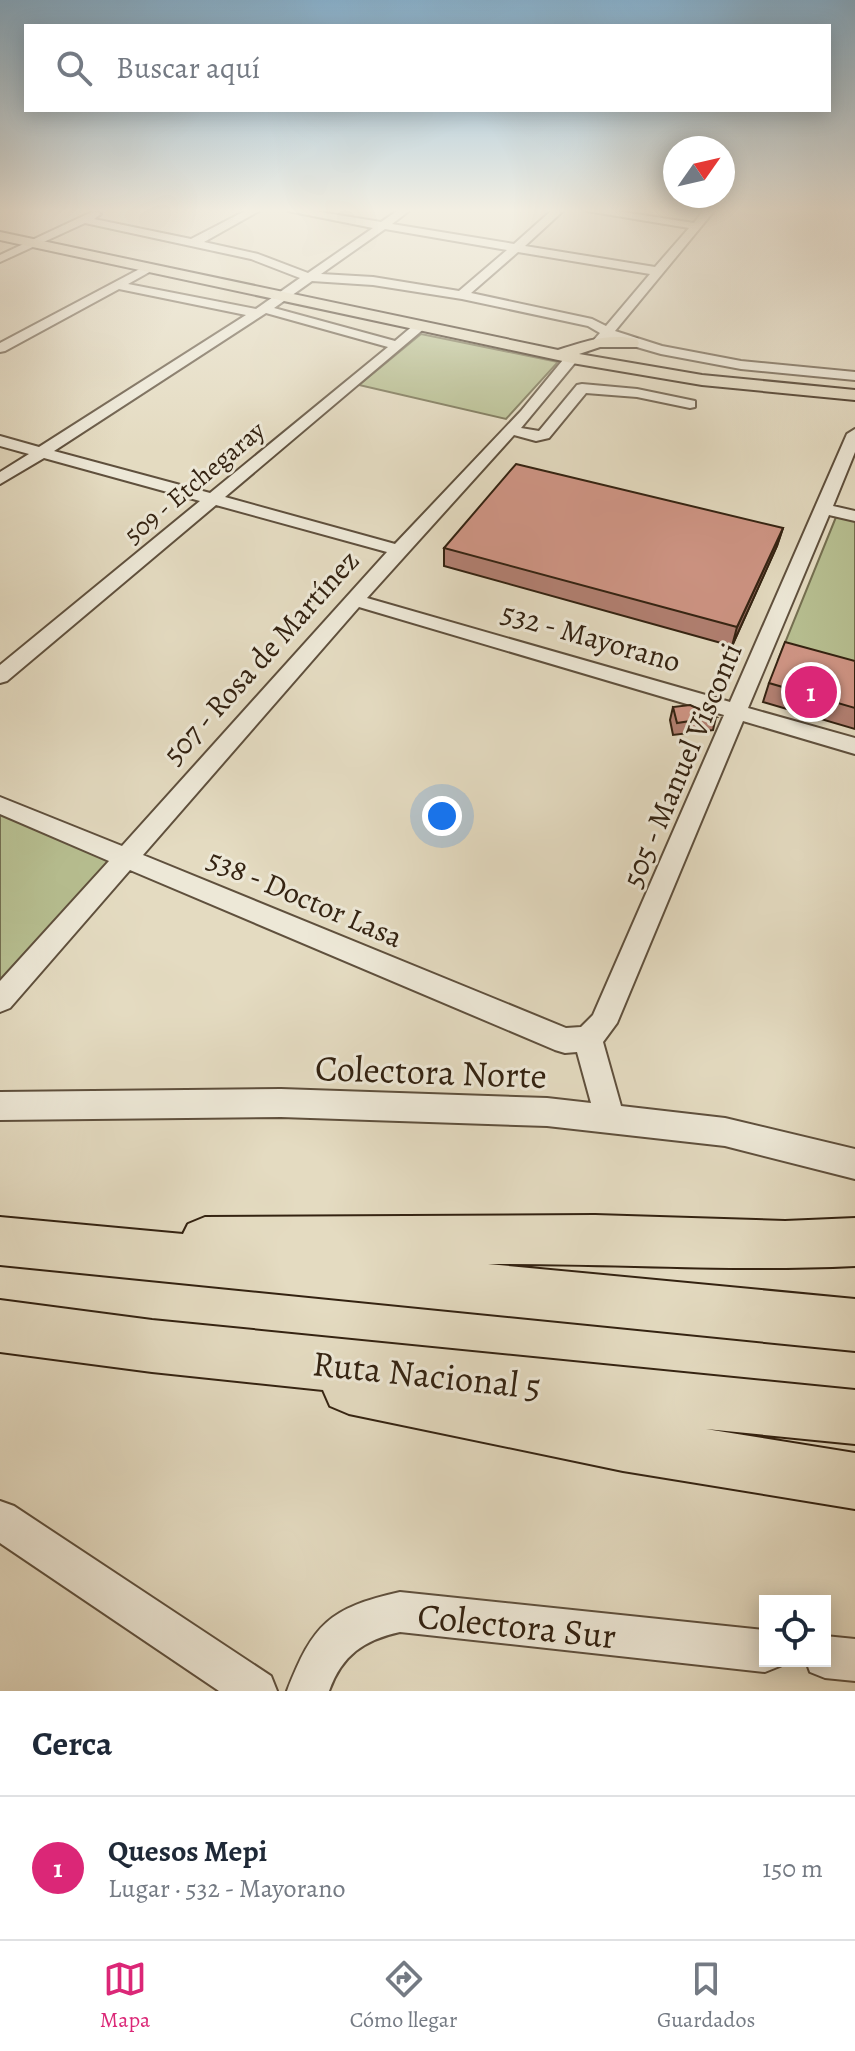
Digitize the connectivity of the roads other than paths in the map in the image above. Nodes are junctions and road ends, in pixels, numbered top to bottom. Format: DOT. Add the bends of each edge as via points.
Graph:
graph roads {
  1 [pos="107,290"];
  2 [pos="143,290"];
  3 [pos="253,290"];
  4 [pos="290,290"];
  5 [pos="430,290"];
  6 [pos="468,290"];
  7 [pos="640,290"];
  8 [pos="462,295"];
  9 [pos="282,296"];
  10 [pos="260,311"];
  11 [pos="420,327"];
  12 [pos="602,336"];
  13 [pos="631,343"];
  14 [pos="399,346"];
  15 [pos="0,348"];
  16 [pos="566,357"];
  17 [pos="741,365"];
  18 [pos="855,376"];
  19 [pos="702,380"];
  20 [pos="855,395"];
  21 [pos="690,404"];
  22 [pos="511,430"];
  23 [pos="855,434"];
  24 [pos="0,441"];
  25 [pos="41,452"];
  26 [pos="0,479"];
  27 [pos="215,499"];
  28 [pos="825,509"];
  29 [pos="855,516"];
  30 [pos="399,550"];
  31 [pos="355,600"];
  32 [pos="0,676"];
  33 [pos="738,711"];
  34 [pos="855,746"];
  35 [pos="0,805"];
  36 [pos="126,858"];
  37 [pos="0,1000"];
  38 [pos="588,1039"];
  39 [pos="0,1106"];
  40 [pos="610,1119"];
  41 [pos="855,1164"];
  42 [pos="7,1242"];
  43 [pos="855,1242"];
  44 [pos="855,1325"];
  45 [pos="0,1326"];
  46 [pos="152,1346"];
  47 [pos="855,1417"];
  48 [pos="855,1481"];
  49 [pos="0,1520"];
  50 [pos="759,1650"];
  51 [pos="831,1658"];
  52 [pos="855,1660"];
  53 [pos="256,1691"];
  54 [pos="308,1691"];
  1 -- 15 [label="street"];
  2 -- 10 [label="street"];
  3 -- 9 [label="main road"];
  4 -- 9 [label="street"];
  5 -- 8 [label="street"];
  6 -- 8 [label="street"];
  7 -- 12 [label="street"];
  8 -- 12 [label="street" via="592,323"];
  9 -- 10 [label="street"];
  9 -- 11 [label="main road"];
  10 -- 14 [label="street"];
  10 -- 25 [label="street"];
  11 -- 14 [label="street, 509 - Etchegaray"];
  11 -- 16 [label="main road"];
  12 -- 13 [label="main road"];
  12 -- 16 [label="main road"];
  13 -- 17 [label="street"];
  14 -- 27 [label="street, 509 - Etchegaray"];
  16 -- 19 [label="main road"];
  16 -- 22 [label="street, 507 - Rosa de Martínez"];
  17 -- 18 [label="street"];
  17 -- 19 [label="main road"];
  19 -- 20 [label="main road"];
  21 -- 22 [label="street" via="582,388 544,435"];
  22 -- 30 [label="street, 507 - Rosa de Martínez"];
  23 -- 28 [label="street, 505 - Manuel Visconti"];
  24 -- 25 [label="street"];
  25 -- 26 [label="street"];
  25 -- 27 [label="street"];
  27 -- 30 [label="street"];
  27 -- 32 [label="street, 509 - Etchegaray"];
  28 -- 29 [label="street"];
  28 -- 33 [label="street, 505 - Manuel Visconti"];
  30 -- 31 [label="street, 507 - Rosa de Martínez"];
  31 -- 33 [label="street, 532 - Mayorano"];
  31 -- 36 [label="street, 507 - Rosa de Martínez"];
  33 -- 34 [label="street, 532 - Mayorano"];
  33 -- 38 [label="street, 505 - Manuel Visconti" via="603,1023"];
  35 -- 36 [label="street, 538 - Doctor Lasa"];
  36 -- 37 [label="street, 507 - Rosa de Martínez"];
  36 -- 38 [label="street, 538 - Doctor Lasa" via="565,1041"];
  38 -- 40 [label="street"];
  39 -- 40 [label="street, Colectora Norte" via="281,1103"];
  40 -- 41 [label="street, Colectora Norte" via="725,1132"];
  42 -- 43 [label="highway"];
  42 -- 44 [label="highway"];
  45 -- 46 [label="highway, Ruta Nacional 5"];
  46 -- 47 [label="highway, Ruta Nacional 5"];
  46 -- 48 [label="highway" via="623,1443"];
  49 -- 53 [label="street"];
  50 -- 54 [label="street, Colectora Sur" via="400,1612 372,1617 340,1633 317,1666"];
  51 -- 52 [label="street"];
}
